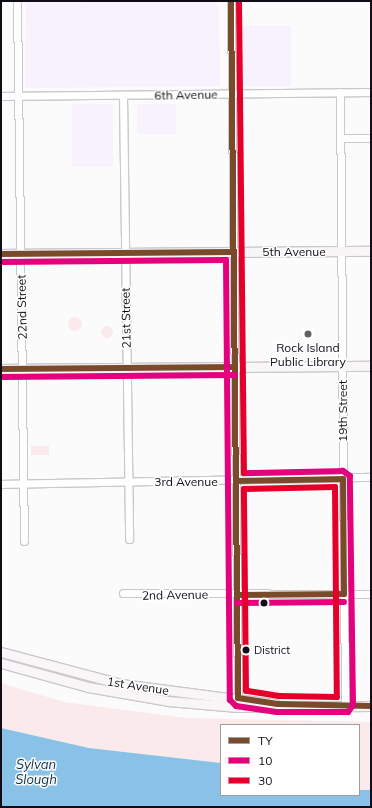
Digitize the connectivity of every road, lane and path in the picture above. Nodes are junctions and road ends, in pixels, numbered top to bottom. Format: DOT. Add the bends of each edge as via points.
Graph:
graph roads {
  1 [pos="18,1"];
  2 [pos="231,1"];
  3 [pos="340,92"];
  4 [pos="371,92"];
  5 [pos="231,94"];
  6 [pos="1,96"];
  7 [pos="18,96"];
  8 [pos="124,96"];
  9 [pos="340,138"];
  10 [pos="371,138"];
  11 [pos="343,251"];
  12 [pos="371,251"];
  13 [pos="234,252"];
  14 [pos="1,254"];
  15 [pos="21,254"];
  16 [pos="125,254"];
  17 [pos="344,366"];
  18 [pos="371,366"];
  19 [pos="235,367"];
  20 [pos="127,368"];
  21 [pos="1,369"];
  22 [pos="22,369"];
  23 [pos="371,477"];
  24 [pos="343,480"];
  25 [pos="237,481"];
  26 [pos="128,482"];
  27 [pos="24,483"];
  28 [pos="1,484"];
  29 [pos="129,540"];
  30 [pos="24,541"];
  31 [pos="123,593"];
  32 [pos="344,594"];
  33 [pos="371,594"];
  34 [pos="237,595"];
  35 [pos="1,652"];
  36 [pos="1,663"];
  37 [pos="238,702"];
  38 [pos="345,705"];
  39 [pos="371,706"];
  1 -- 7 [label="street, 22nd Street"];
  2 -- 5 [label="street"];
  3 -- 4 [label="street, 6th Avenue"];
  3 -- 5 [label="street, 6th Avenue"];
  3 -- 9 [label="street, 19th Street"];
  5 -- 8 [label="street, 6th Avenue"];
  5 -- 13 [label="street"];
  6 -- 7 [label="street, 6th Avenue"];
  7 -- 8 [label="street, 6th Avenue"];
  7 -- 15 [label="street, 22nd Street"];
  8 -- 16 [label="street, 21st Street"];
  9 -- 10 [label="street"];
  9 -- 11 [label="street, 19th Street"];
  11 -- 12 [label="main road, 5th Avenue"];
  11 -- 13 [label="main road, 5th Avenue"];
  11 -- 17 [label="street, 19th Street"];
  13 -- 16 [label="main road, 5th Avenue"];
  13 -- 19 [label="street"];
  14 -- 15 [label="main road, 5th Avenue"];
  15 -- 16 [label="main road, 5th Avenue"];
  15 -- 22 [label="street, 22nd Street"];
  16 -- 20 [label="street, 21st Street"];
  17 -- 18 [label="main road"];
  17 -- 19 [label="main road"];
  17 -- 24 [label="street, 19th Street"];
  19 -- 20 [label="main road"];
  19 -- 25 [label="street"];
  20 -- 22 [label="main road"];
  20 -- 26 [label="street, 21st Street"];
  21 -- 22 [label="main road"];
  22 -- 27 [label="street, 22nd Street"];
  23 -- 24 [label="street, 3rd Avenue"];
  24 -- 25 [label="street, 3rd Avenue"];
  24 -- 32 [label="street, 19th Street"];
  25 -- 26 [label="street, 3rd Avenue"];
  25 -- 34 [label="street"];
  26 -- 27 [label="street, 3rd Avenue"];
  26 -- 29 [label="street, 21st Street"];
  27 -- 28 [label="street, 3rd Avenue"];
  27 -- 30 [label="street, 22nd Street"];
  31 -- 34 [label="street, 2nd Avenue"];
  32 -- 33 [label="street, 2nd Avenue"];
  32 -- 34 [label="street, 2nd Avenue"];
  32 -- 38 [label="street, 19th Street"];
  34 -- 37 [label="street"];
  35 -- 37 [label="main road, 1st Avenue" via="121,684"];
  36 -- 37 [label="main road, 1st Avenue" via="122,694"];
  37 -- 38 [label="main road, 1st Avenue"];
  38 -- 39 [label="main road, 1st Avenue"];
}
